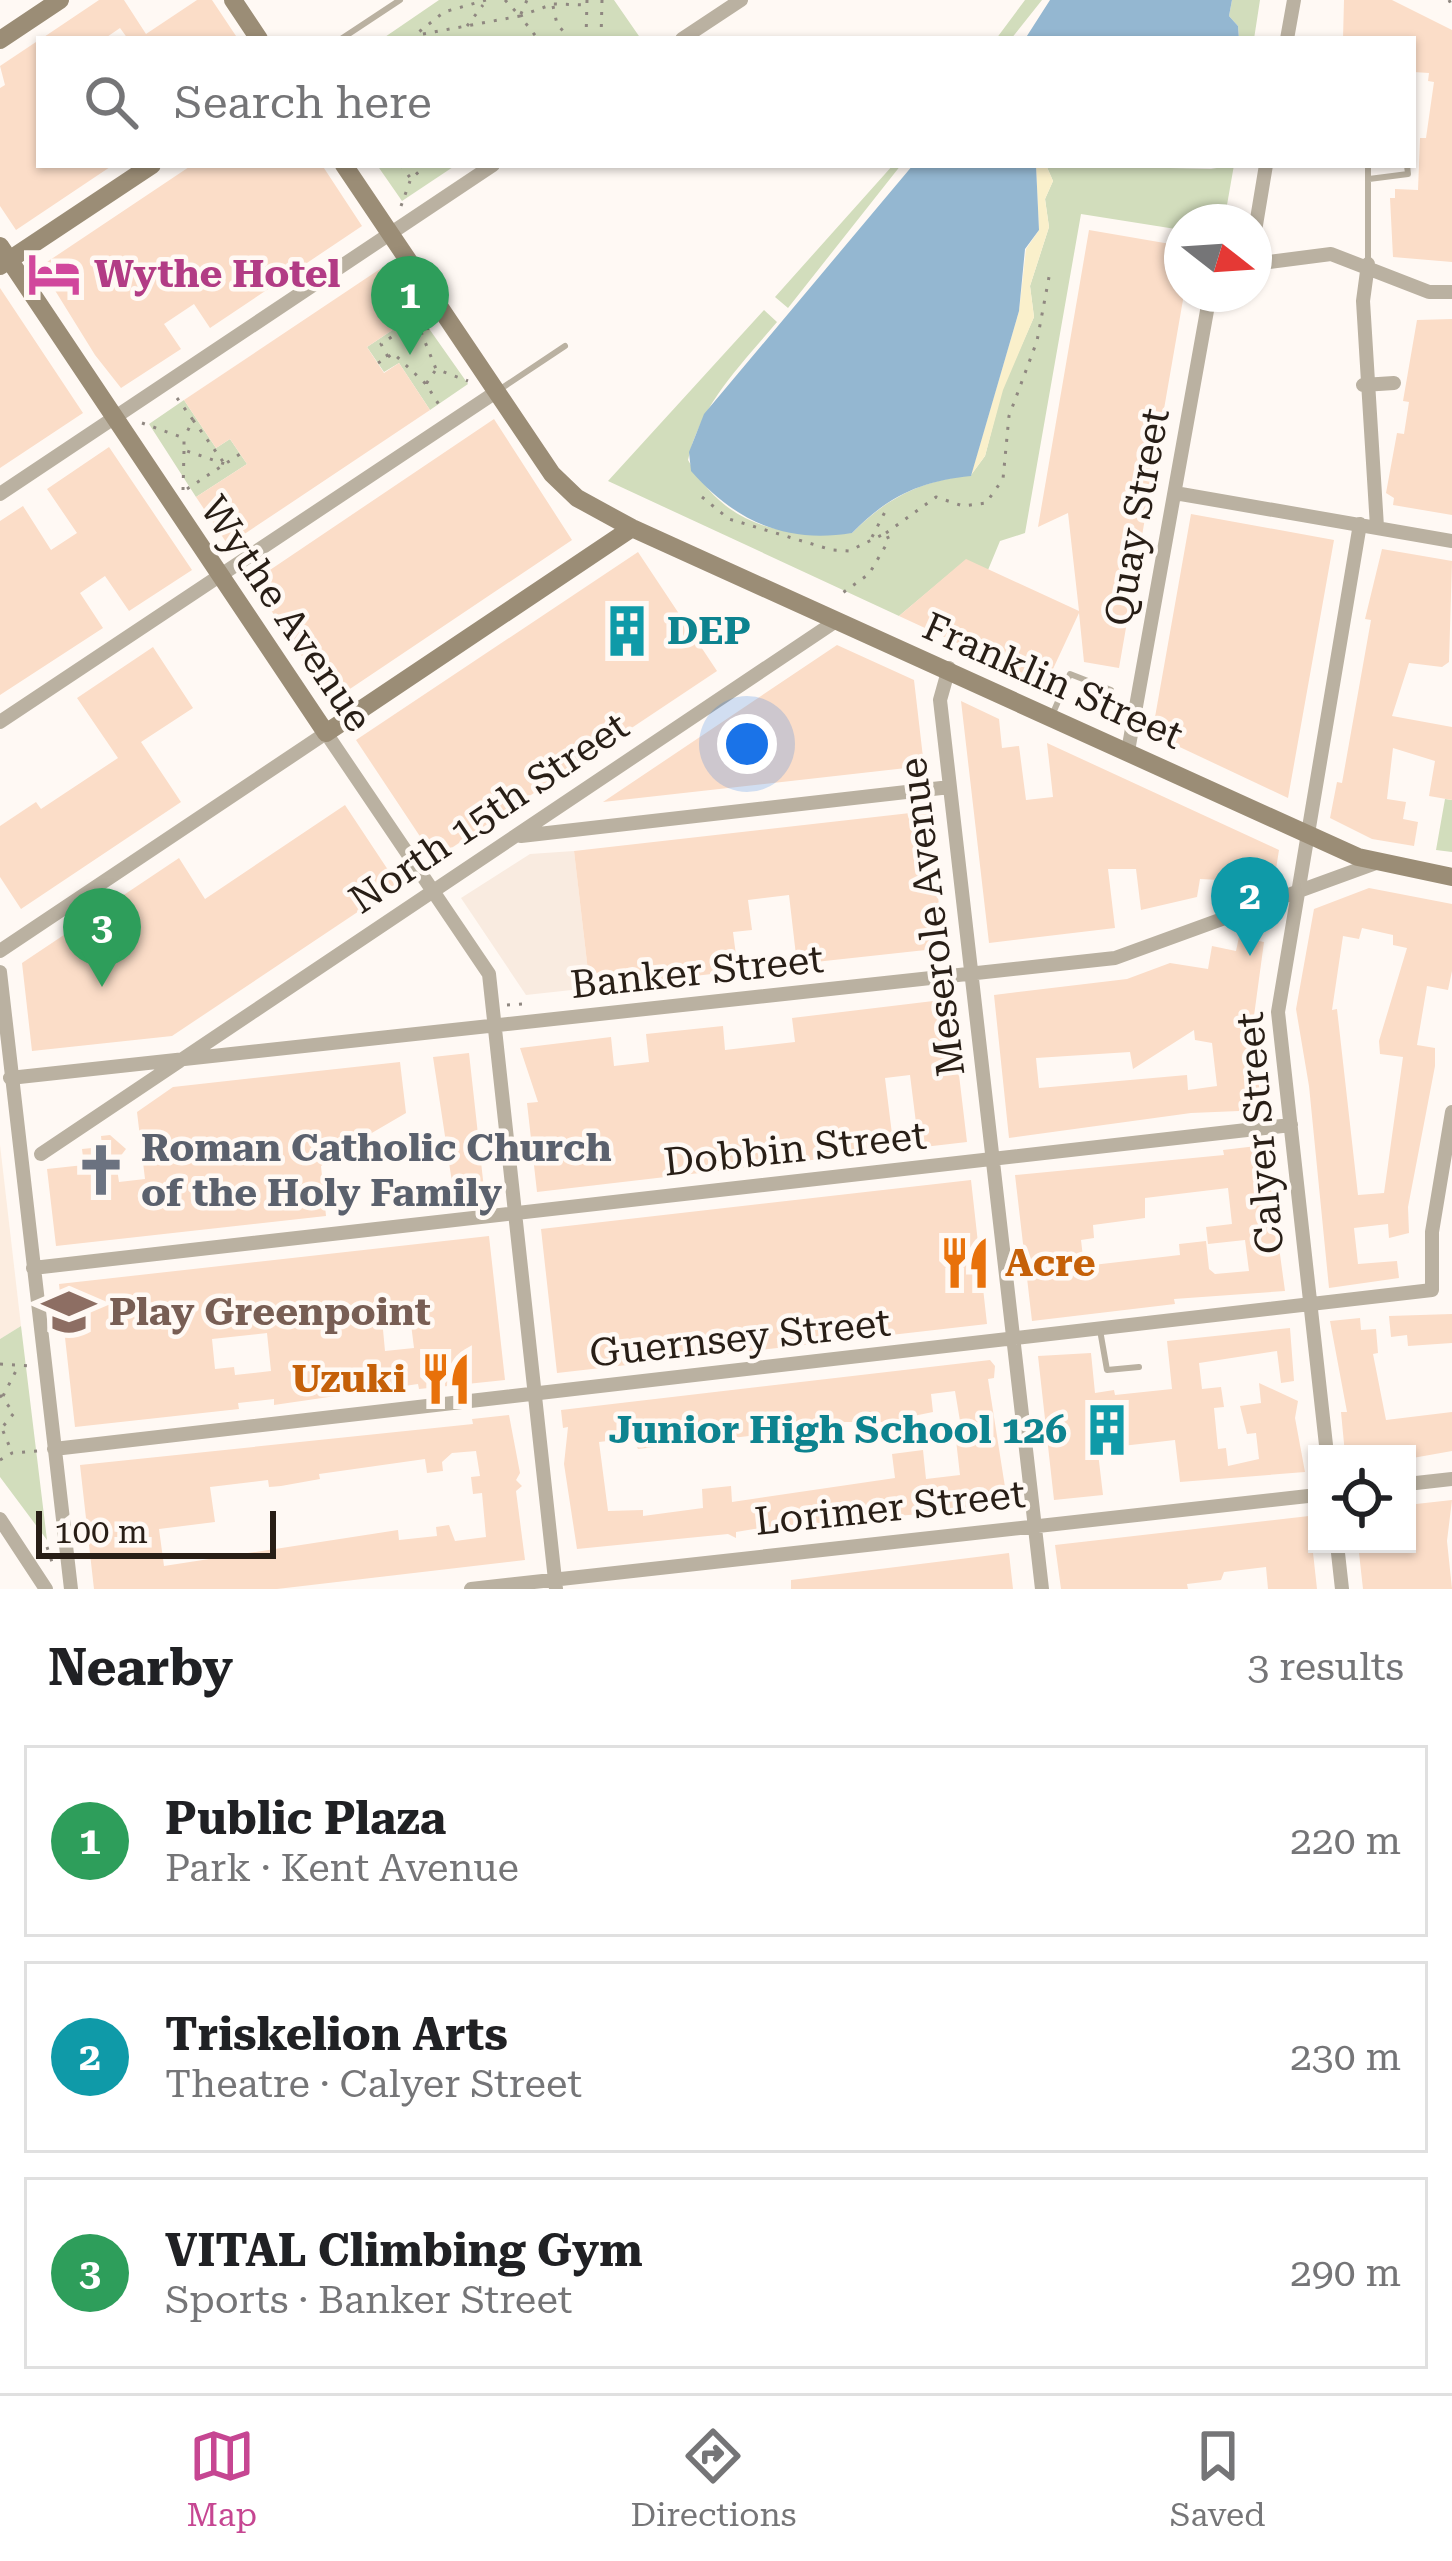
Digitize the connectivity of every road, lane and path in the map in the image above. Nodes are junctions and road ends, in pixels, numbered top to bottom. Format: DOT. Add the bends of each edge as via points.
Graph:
graph roads {
  1 [pos="60,0"];
  2 [pos="232,0"];
  3 [pos="400,0"];
  4 [pos="505,0"];
  5 [pos="527,0"];
  6 [pos="602,0"];
  7 [pos="741,0"];
  8 [pos="1294,0"];
  9 [pos="485,2"];
  10 [pos="586,2"];
  11 [pos="553,4"];
  12 [pos="520,16"];
  13 [pos="465,29"];
  14 [pos="422,34"];
  15 [pos="257,36"];
  16 [pos="346,36"];
  17 [pos="417,36"];
  18 [pos="536,36"];
  19 [pos="568,36"];
  20 [pos="586,36"];
  21 [pos="601,36"];
  22 [pos="687,36"];
  23 [pos="1288,36"];
  24 [pos="0,40"];
  25 [pos="147,168"];
  26 [pos="346,168"];
  27 [pos="403,168"];
  28 [pos="423,168"];
  29 [pos="489,168"];
  30 [pos="1266,168"];
  31 [pos="1368,168"];
  32 [pos="1407,168"];
  33 [pos="411,179"];
  34 [pos="1369,179"];
  35 [pos="1260,204"];
  36 [pos="401,207"];
  37 [pos="390,233"];
  38 [pos="3,258"];
  39 [pos="1272,262"];
  40 [pos="1368,264"];
  41 [pos="1049,277"];
  42 [pos="1452,292"];
  43 [pos="1207,312"];
  44 [pos="433,328"];
  45 [pos="420,330"];
  46 [pos="565,346"];
  47 [pos="388,357"];
  48 [pos="378,363"];
  49 [pos="436,370"];
  50 [pos="468,381"];
  51 [pos="1394,382"];
  52 [pos="426,384"];
  53 [pos="1364,384"];
  54 [pos="496,392"];
  55 [pos="177,398"];
  56 [pos="441,407"];
  57 [pos="114,418"];
  58 [pos="193,421"];
  59 [pos="140,423"];
  60 [pos="184,438"];
  61 [pos="184,450"];
  62 [pos="240,454"];
  63 [pos="225,464"];
  64 [pos="1175,493"];
  65 [pos="0,494"];
  66 [pos="702,496"];
  67 [pos="887,508"];
  68 [pos="1360,524"];
  69 [pos="1378,527"];
  70 [pos="632,528"];
  71 [pos="886,533"];
  72 [pos="872,538"];
  73 [pos="1452,541"];
  74 [pos="220,576"];
  75 [pos="841,594"];
  76 [pos="836,621"];
  77 [pos="949,668"];
  78 [pos="1111,690"];
  79 [pos="1052,716"];
  80 [pos="0,722"];
  81 [pos="326,734"];
  82 [pos="1128,751"];
  83 [pos="950,787"];
  84 [pos="1307,834"];
  85 [pos="516,836"];
  86 [pos="1376,863"];
  87 [pos="1452,877"];
  88 [pos="433,891"];
  89 [pos="1298,892"];
  90 [pos="0,951"];
  91 [pos="0,972"];
  92 [pos="972,974"];
  93 [pos="522,1004"];
  94 [pos="505,1005"];
  95 [pos="496,1027"];
  96 [pos="179,1060"];
  97 [pos="10,1078"];
  98 [pos="1452,1112"];
  99 [pos="1291,1125"];
  100 [pos="41,1154"];
  101 [pos="993,1160"];
  102 [pos="514,1214"];
  103 [pos="33,1268"];
  104 [pos="1309,1306"];
  105 [pos="1100,1330"];
  106 [pos="1013,1340"];
  107 [pos="0,1364"];
  108 [pos="31,1366"];
  109 [pos="18,1367"];
  110 [pos="1139,1367"];
  111 [pos="1,1395"];
  112 [pos="534,1395"];
  113 [pos="1,1430"];
  114 [pos="1326,1445"];
  115 [pos="47,1450"];
  116 [pos="12,1453"];
  117 [pos="0,1460"];
  118 [pos="1452,1479"];
  119 [pos="1416,1483"];
  120 [pos="1308,1496"];
  121 [pos="0,1519"];
  122 [pos="1034,1525"];
  123 [pos="1338,1553"];
  124 [pos="555,1584"];
  125 [pos="46,1589"];
  126 [pos="71,1589"];
  127 [pos="471,1589"];
  128 [pos="1042,1589"];
  129 [pos="1342,1589"];
  1 -- 24 [label="main road"];
  2 -- 15 [label="main road"];
  3 -- 16 [label="lane"];
  4 -- 12 [label="path"];
  5 -- 12 [label="path"];
  6 -- 21 [label="path"];
  7 -- 22 [label="street"];
  8 -- 23 [label="street"];
  9 -- 13 [label="path"];
  9 -- 14 [label="path" via="444,13"];
  10 -- 11 [label="path"];
  10 -- 20 [label="path"];
  11 -- 12 [label="path"];
  11 -- 19 [label="path"];
  12 -- 13 [label="path"];
  12 -- 18 [label="path"];
  13 -- 14 [label="path"];
  14 -- 17 [label="path"];
  25 -- 38 [label="main road"];
  26 -- 37 [label="main road, Franklin Street"];
  27 -- 33 [label="path"];
  28 -- 33 [label="path"];
  29 -- 37 [label="street"];
  30 -- 35 [label="street"];
  31 -- 34 [label="lane"];
  32 -- 34 [label="lane"];
  33 -- 36 [label="path"];
  34 -- 40 [label="lane"];
  37 -- 54 [label="main road, Franklin Street"];
  37 -- 57 [label="street"];
  38 -- 57 [label="main road, Wythe Avenue"];
  39 -- 40 [label="street" via="1331,254"];
  40 -- 42 [label="street" via="1429,292"];
  40 -- 53 [label="street"];
  41 -- 71 [label="path" via="1009,416 1003,479 986,503 935,496"];
  43 -- 64 [label="street, Quay Street"];
  44 -- 45 [label="path"];
  45 -- 47 [label="path" via="415,321 381,344"];
  45 -- 49 [label="path"];
  46 -- 54 [label="lane"];
  47 -- 48 [label="path"];
  47 -- 52 [label="path" via="393,352"];
  49 -- 50 [label="path"];
  49 -- 52 [label="path"];
  51 -- 53 [label="street"];
  52 -- 56 [label="path"];
  53 -- 69 [label="street"];
  54 -- 70 [label="main road, Franklin Street" via="562,487"];
  54 -- 74 [label="street"];
  55 -- 58 [label="path"];
  57 -- 65 [label="street"];
  57 -- 74 [label="main road, Wythe Avenue"];
  58 -- 60 [label="path"];
  58 -- 63 [label="path"];
  59 -- 60 [label="path"];
  60 -- 61 [label="path"];
  61 -- 63 [label="path"];
  61 -- 63 [label="path" via="184,491"];
  62 -- 63 [label="path"];
  64 -- 68 [label="street"];
  64 -- 82 [label="street, Quay Street"];
  66 -- 72 [label="path" via="729,518 795,542 849,551"];
  67 -- 72 [label="path"];
  68 -- 69 [label="street"];
  68 -- 84 [label="street, Calyer Street"];
  69 -- 73 [label="street"];
  70 -- 76 [label="main road, Franklin Street"];
  70 -- 81 [label="main road"];
  71 -- 72 [label="path"];
  71 -- 75 [label="path" via="869,574"];
  74 -- 80 [label="street"];
  74 -- 81 [label="main road, Wythe Avenue"];
  76 -- 77 [label="main road, Franklin Street"];
  76 -- 85 [label="street, North 15th Street"];
  77 -- 79 [label="main road, Franklin Street"];
  77 -- 83 [label="street, Meserole Avenue" via="940,700"];
  78 -- 79 [label="lane" via="1070,674"];
  79 -- 82 [label="main road, Franklin Street"];
  81 -- 88 [label="street, Wythe Avenue"];
  81 -- 90 [label="street"];
  82 -- 84 [label="main road, Franklin Street"];
  83 -- 85 [label="street"];
  83 -- 92 [label="street, Meserole Avenue"];
  84 -- 86 [label="main road, Franklin Street"];
  84 -- 89 [label="street, Calyer Street"];
  85 -- 88 [label="street, North 15th Street"];
  86 -- 87 [label="main road, Franklin Street"];
  86 -- 89 [label="street, Banker Street"];
  88 -- 95 [label="street, Wythe Avenue" via="489,974"];
  88 -- 96 [label="street, North 15th Street"];
  89 -- 92 [label="street, Banker Street" via="1115,958"];
  89 -- 99 [label="street, Calyer Street" via="1277,1012"];
  91 -- 97 [label="street"];
  92 -- 95 [label="street, Banker Street"];
  92 -- 101 [label="street, Meserole Avenue"];
  93 -- 94 [label="path"];
  95 -- 96 [label="street, Banker Street"];
  95 -- 102 [label="street, Wythe Avenue"];
  96 -- 97 [label="street, Banker Street"];
  96 -- 100 [label="street, North 15th Street"];
  97 -- 103 [label="street"];
  98 -- 104 [label="street, Guernsey Street" via="1432,1232 1432,1290"];
  99 -- 101 [label="street, Dobbin Street"];
  99 -- 104 [label="street, Calyer Street"];
  101 -- 102 [label="street, Dobbin Street"];
  101 -- 106 [label="street, Meserole Avenue"];
  102 -- 103 [label="street, Dobbin Street"];
  102 -- 112 [label="street, Wythe Avenue"];
  103 -- 115 [label="street"];
  104 -- 105 [label="street, Guernsey Street"];
  104 -- 114 [label="street, Calyer Street"];
  105 -- 106 [label="street, Guernsey Street"];
  105 -- 110 [label="lane" via="1107,1370"];
  106 -- 112 [label="street, Guernsey Street"];
  106 -- 122 [label="street, Meserole Avenue"];
  107 -- 109 [label="path"];
  108 -- 109 [label="path"];
  109 -- 111 [label="path"];
  111 -- 113 [label="path" via="14,1412"];
  112 -- 115 [label="street, Guernsey Street"];
  112 -- 124 [label="street, Wythe Avenue"];
  113 -- 116 [label="path"];
  115 -- 116 [label="path"];
  115 -- 126 [label="street"];
  116 -- 117 [label="path"];
  118 -- 119 [label="street"];
  120 -- 122 [label="street, Lorimer Street"];
  121 -- 125 [label="street"];
  122 -- 124 [label="street, Lorimer Street"];
  122 -- 128 [label="street, Meserole Avenue"];
  123 -- 129 [label="street"];
  124 -- 127 [label="street, Lorimer Street"];
}
